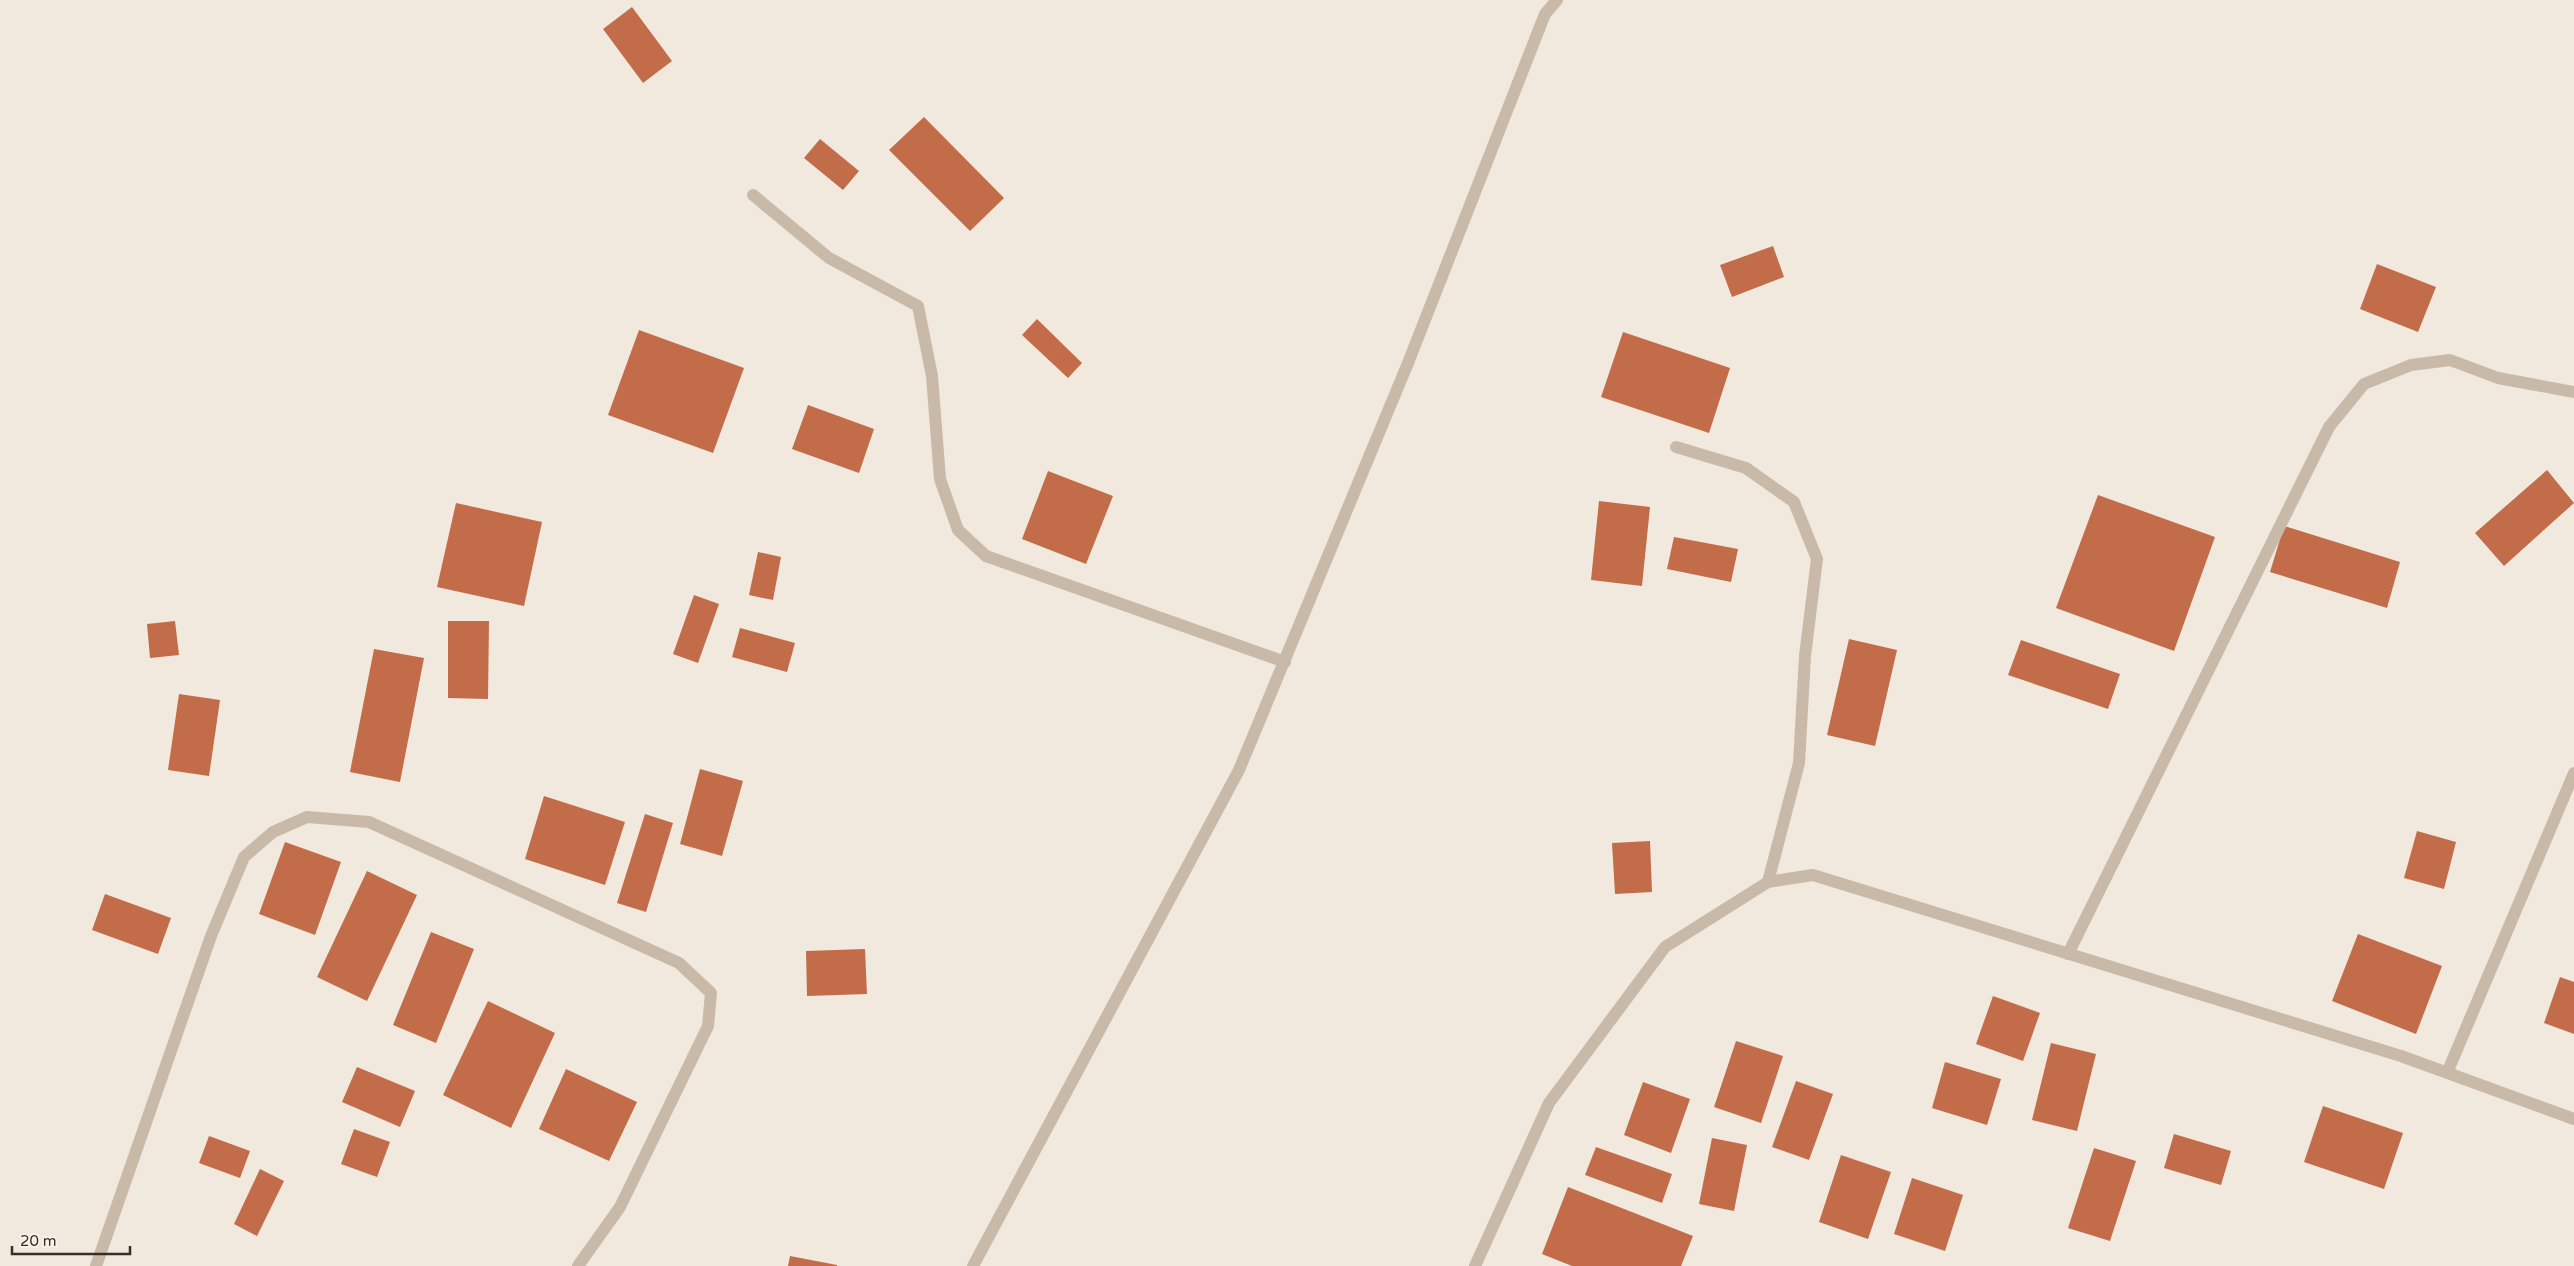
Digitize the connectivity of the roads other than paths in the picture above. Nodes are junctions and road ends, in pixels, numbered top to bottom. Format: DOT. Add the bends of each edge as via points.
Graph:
graph roads {
  1 [pos="1557,0"];
  2 [pos="753,194"];
  3 [pos="2574,392"];
  4 [pos="1676,447"];
  5 [pos="1284,662"];
  6 [pos="2574,774"];
  7 [pos="1768,882"];
  8 [pos="2068,954"];
  9 [pos="2447,1073"];
  10 [pos="2574,1119"];
  11 [pos="96,1266"];
  12 [pos="578,1266"];
  13 [pos="973,1266"];
  14 [pos="1475,1266"];
  1 -- 5 [label="street" via="1545,14 1408,363"];
  2 -- 5 [label="street" via="829,258 918,306 932,376 940,479 958,530 986,556"];
  3 -- 8 [label="street" via="2498,378 2450,360 2411,365 2364,384 2330,427"];
  4 -- 7 [label="street" via="1746,468 1794,502 1817,559 1805,656 1799,763"];
  5 -- 13 [label="street" via="1239,770"];
  6 -- 9 [label="street"];
  7 -- 8 [label="street" via="1813,876"];
  7 -- 14 [label="street" via="1665,947 1549,1103"];
  8 -- 9 [label="street" via="2392,1053"];
  9 -- 10 [label="street"];
  11 -- 12 [label="street" via="211,936 244,857 273,832 307,817 369,822 678,963 711,993 708,1026 700,1043 620,1207"];
}
